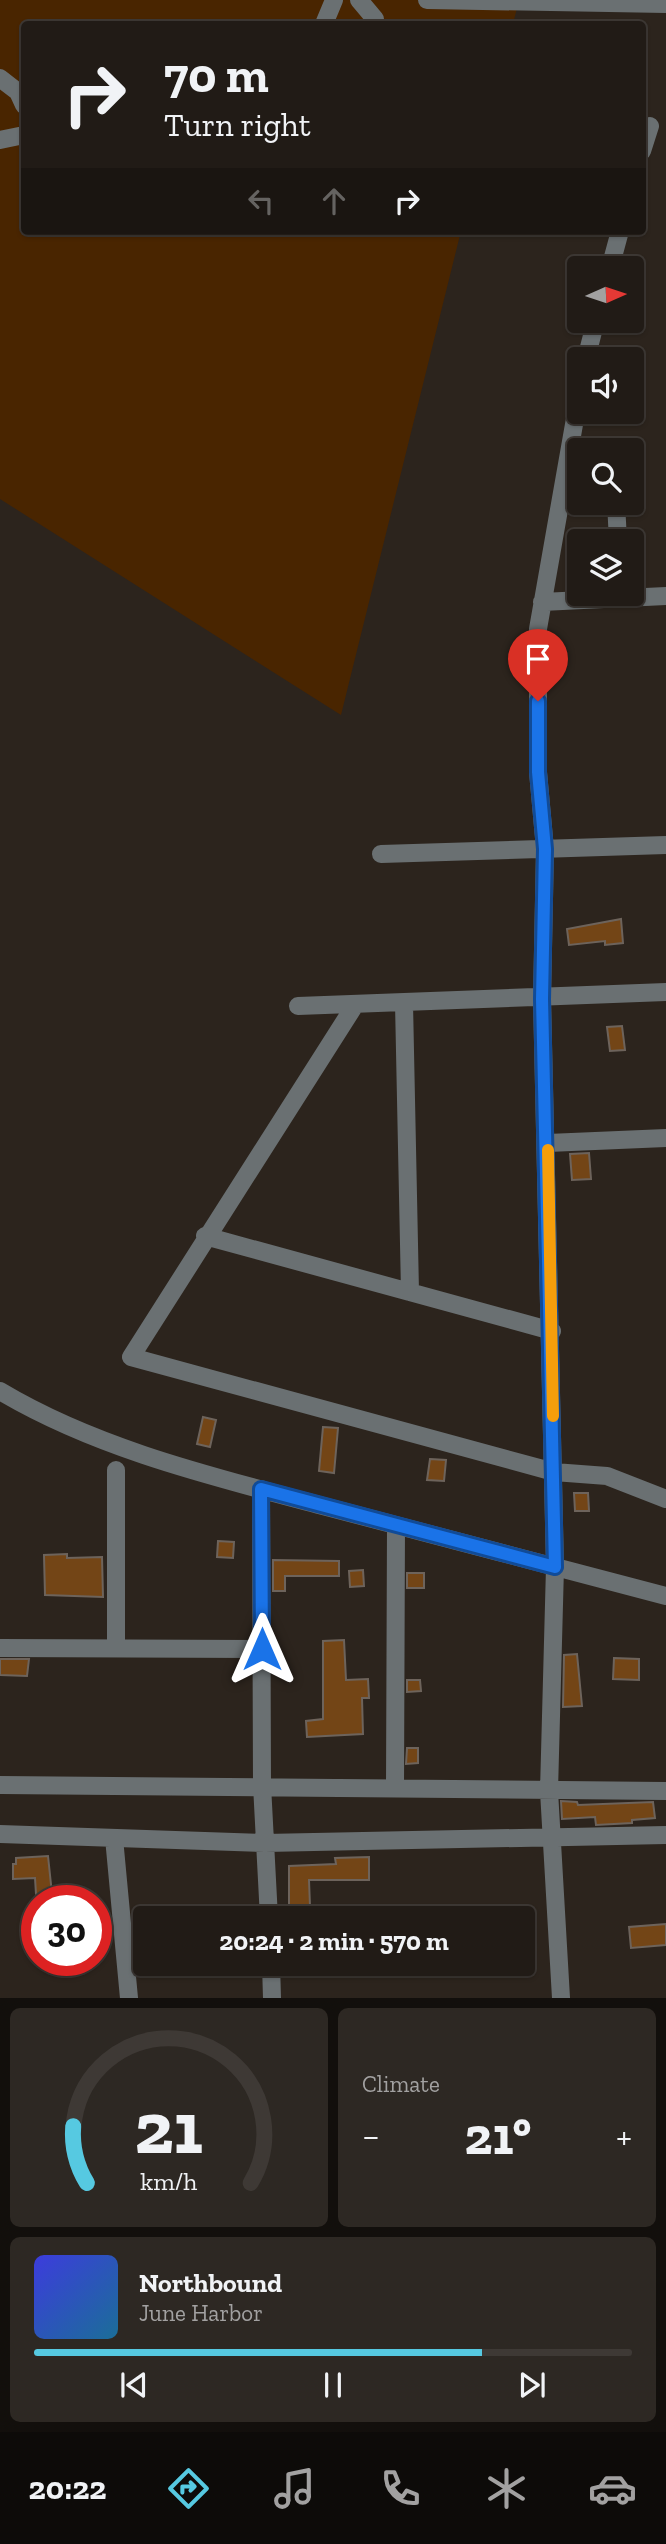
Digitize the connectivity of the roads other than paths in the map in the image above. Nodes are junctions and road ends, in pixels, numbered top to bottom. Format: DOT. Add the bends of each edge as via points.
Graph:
graph roads {
  1 [pos="334,0"];
  2 [pos="359,0"];
  3 [pos="428,0"];
  4 [pos="666,4"];
  5 [pos="324,21"];
  6 [pos="375,21"];
  7 [pos="0,78"];
  8 [pos="21,98"];
  9 [pos="21,136"];
  10 [pos="0,140"];
  11 [pos="619,235"];
  12 [pos="613,256"];
  13 [pos="574,424"];
  14 [pos="644,596"];
  15 [pos="666,596"];
  16 [pos="567,601"];
  17 [pos="542,603"];
  18 [pos="666,845"];
  19 [pos="545,849"];
  20 [pos="382,853"];
  21 [pos="666,992"];
  22 [pos="542,999"];
  23 [pos="404,1003"];
  24 [pos="355,1005"];
  25 [pos="298,1006"];
  26 [pos="666,1138"];
  27 [pos="548,1143"];
  28 [pos="205,1236"];
  29 [pos="410,1292"];
  30 [pos="552,1331"];
  31 [pos="0,1391"];
  32 [pos="116,1471"];
  33 [pos="554,1472"];
  34 [pos="261,1489"];
  35 [pos="666,1499"];
  36 [pos="396,1525"];
  37 [pos="555,1567"];
  38 [pos="666,1596"];
  39 [pos="0,1648"];
  40 [pos="116,1648"];
  41 [pos="262,1649"];
  42 [pos="0,1785"];
  43 [pos="262,1786"];
  44 [pos="395,1788"];
  45 [pos="549,1791"];
  46 [pos="666,1791"];
  47 [pos="0,1834"];
  48 [pos="666,1835"];
  49 [pos="551,1836"];
  50 [pos="114,1838"];
  51 [pos="265,1843"];
  52 [pos="268,1906"];
  53 [pos="271,1976"];
  54 [pos="129,1998"];
  55 [pos="272,1998"];
  56 [pos="561,1998"];
  1 -- 5 [label="street"];
  2 -- 6 [label="street"];
  3 -- 4 [label="street"];
  7 -- 8 [label="street"];
  9 -- 10 [label="street"];
  11 -- 12 [label="street"];
  13 -- 17 [label="street"];
  14 -- 15 [label="street"];
  16 -- 17 [label="street"];
  17 -- 19 [label="street" via="538,772"];
  18 -- 19 [label="street"];
  19 -- 20 [label="street"];
  19 -- 22 [label="street"];
  21 -- 22 [label="street"];
  22 -- 23 [label="street"];
  22 -- 27 [label="street"];
  23 -- 24 [label="street"];
  23 -- 29 [label="street"];
  24 -- 25 [label="street"];
  24 -- 28 [label="street"];
  26 -- 27 [label="street"];
  27 -- 30 [label="street"];
  28 -- 29 [label="street"];
  28 -- 33 [label="street" via="131,1357"];
  29 -- 30 [label="street"];
  30 -- 33 [label="street"];
  31 -- 34 [label="street" via="35,1412 139,1452"];
  32 -- 40 [label="street"];
  33 -- 35 [label="street" via="607,1476"];
  33 -- 37 [label="street"];
  34 -- 36 [label="street"];
  34 -- 41 [label="street"];
  36 -- 37 [label="street"];
  36 -- 44 [label="street"];
  37 -- 38 [label="street"];
  37 -- 45 [label="street"];
  39 -- 40 [label="street"];
  40 -- 41 [label="street"];
  41 -- 43 [label="street"];
  42 -- 43 [label="street"];
  43 -- 44 [label="street"];
  43 -- 51 [label="street"];
  44 -- 45 [label="street"];
  45 -- 46 [label="street"];
  45 -- 49 [label="street"];
  47 -- 50 [label="street"];
  48 -- 49 [label="street"];
  49 -- 51 [label="street"];
  49 -- 56 [label="street"];
  50 -- 51 [label="street"];
  50 -- 54 [label="street"];
  51 -- 52 [label="street"];
  53 -- 55 [label="street"];
}
